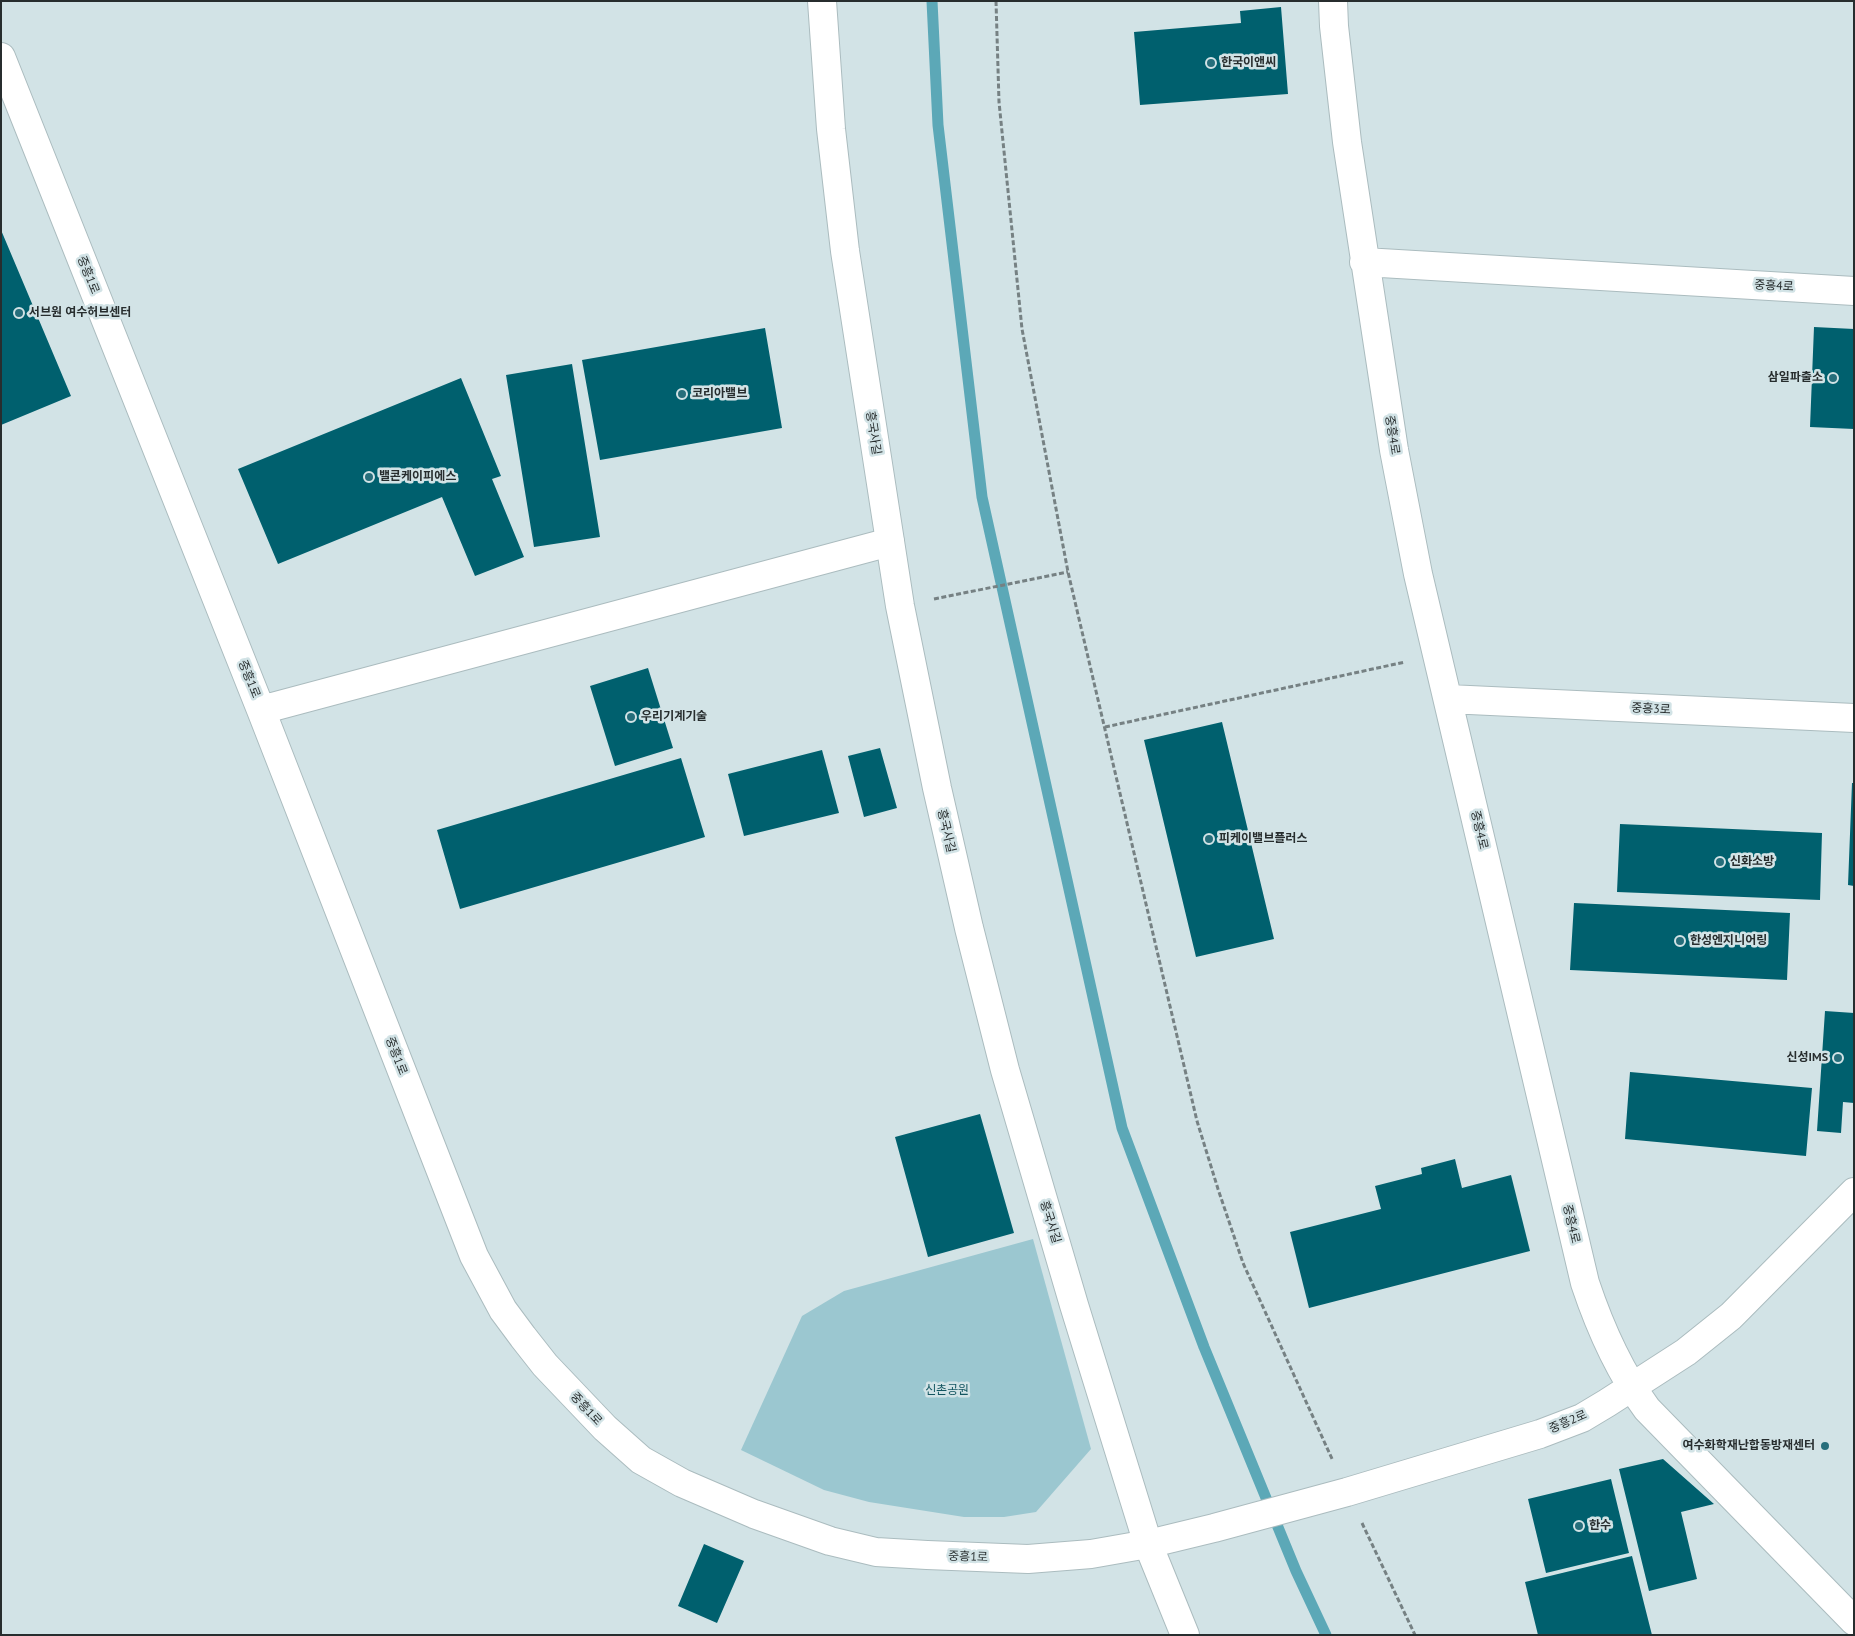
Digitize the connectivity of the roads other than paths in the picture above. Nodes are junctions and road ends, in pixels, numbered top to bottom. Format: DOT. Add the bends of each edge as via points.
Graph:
graph roads {
  1 [pos="822,1"];
  2 [pos="1333,1"];
  3 [pos="1,57"];
  4 [pos="1364,262"];
  5 [pos="1854,291"];
  6 [pos="890,542"];
  7 [pos="1448,699"];
  8 [pos="262,710"];
  9 [pos="1854,718"];
  10 [pos="1854,1192"];
  11 [pos="1632,1388"];
  12 [pos="1214,1528"];
  13 [pos="1148,1544"];
  14 [pos="1854,1621"];
  15 [pos="1185,1635"];
  1 -- 6 [label="street, 흥국사길" via="831,129 845,251"];
  2 -- 4 [label="street, 중흥4로" via="1347,142"];
  3 -- 8 [label="street, 중흥1로"];
  4 -- 5 [label="street, 중흥4로"];
  4 -- 7 [label="street, 중흥4로" via="1394,450 1418,574"];
  6 -- 8 [label="street"];
  6 -- 13 [label="street, 흥국사길" via="937,788 1005,1070"];
  7 -- 9 [label="street, 중흥3로"];
  7 -- 11 [label="street, 중흥4로" via="1585,1283 1599,1323"];
  8 -- 13 [label="street, 중흥1로" via="474,1256 503,1310 523,1338 604,1428 641,1460 682,1483 754,1514 830,1541 876,1552 1028,1559 1091,1554"];
  10 -- 11 [label="street, 중흥2로" via="1731,1316"];
  11 -- 12 [label="street, 중흥2로" via="1582,1418 1540,1434"];
  11 -- 14 [label="street, 중흥4로" via="1647,1410"];
  12 -- 13 [label="street, 중흥1로"];
  13 -- 15 [label="street, 흥국사길"];
}
